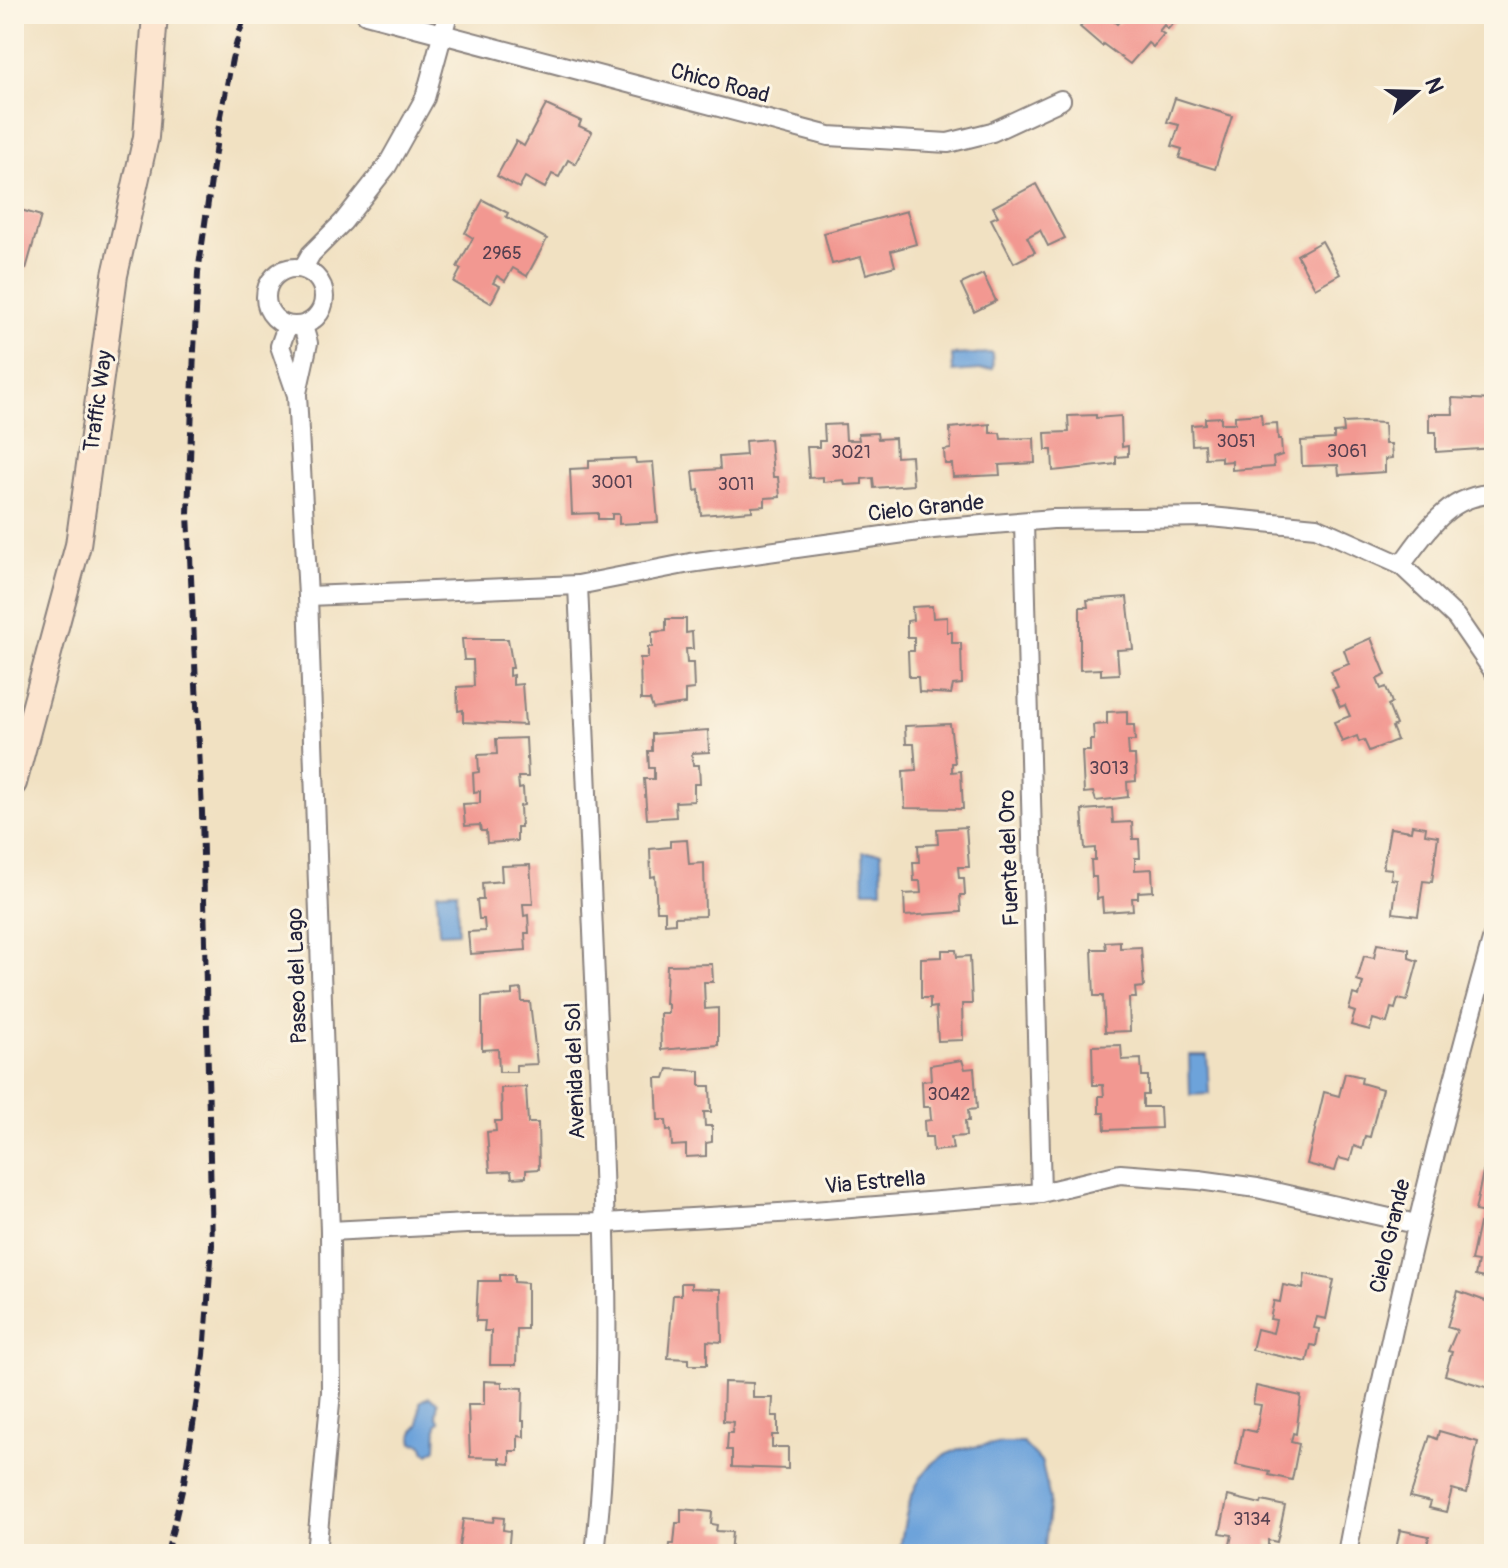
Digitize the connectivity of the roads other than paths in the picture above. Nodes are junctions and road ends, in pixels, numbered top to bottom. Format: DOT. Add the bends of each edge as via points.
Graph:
graph roads {
  1 [pos="155,14"];
  2 [pos="366,14"];
  3 [pos="448,14"];
  4 [pos="442,33"];
  5 [pos="1061,100"];
  6 [pos="303,268"];
  7 [pos="295,326"];
  8 [pos="297,395"];
  9 [pos="1494,494"];
  10 [pos="1024,522"];
  11 [pos="1401,565"];
  12 [pos="578,585"];
  13 [pos="308,596"];
  14 [pos="1494,672"];
  15 [pos="14,783"];
  16 [pos="1494,933"];
  17 [pos="1041,1193"];
  18 [pos="605,1223"];
  19 [pos="1416,1224"];
  20 [pos="330,1231"];
  21 [pos="316,1554"];
  22 [pos="595,1554"];
  23 [pos="1347,1554"];
  1 -- 15 [label="street, Traffic Way" via="146,137 115,275 78,545"];
  2 -- 4 [label="street, Chico Road"];
  3 -- 4 [label="street"];
  4 -- 5 [label="street, Chico Road" via="829,136 948,143 992,132"];
  4 -- 6 [label="street" via="425,98 387,166"];
  6 -- 7 [label="street" via="319,279 325,297 319,316"];
  6 -- 7 [label="street" via="287,268 266,290 274,319"];
  7 -- 8 [label="street, Paseo del Lago" via="308,343"];
  7 -- 8 [label="street, Paseo del Lago" via="280,346"];
  8 -- 13 [label="street, Paseo del Lago"];
  9 -- 11 [label="street" via="1466,499 1446,510"];
  10 -- 11 [label="street, Cielo Grande" via="1211,517 1294,523 1345,538"];
  10 -- 12 [label="street, Cielo Grande" via="933,529 705,561"];
  10 -- 17 [label="street, Fuente del Oro"];
  11 -- 14 [label="street, Cielo Grande" via="1456,617"];
  12 -- 13 [label="street, Cielo Grande"];
  12 -- 18 [label="street, Avenida del Sol"];
  13 -- 20 [label="street, Paseo del Lago"];
  16 -- 19 [label="street, Cielo Grande"];
  17 -- 18 [label="street, Via Estrella"];
  17 -- 19 [label="street, Via Estrella" via="1120,1174 1199,1180"];
  18 -- 20 [label="street, Via Estrella"];
  18 -- 22 [label="street, Avenida del Sol" via="607,1367"];
  19 -- 23 [label="street, Cielo Grande"];
  20 -- 21 [label="street, Paseo del Lago" via="331,1392"];
}
